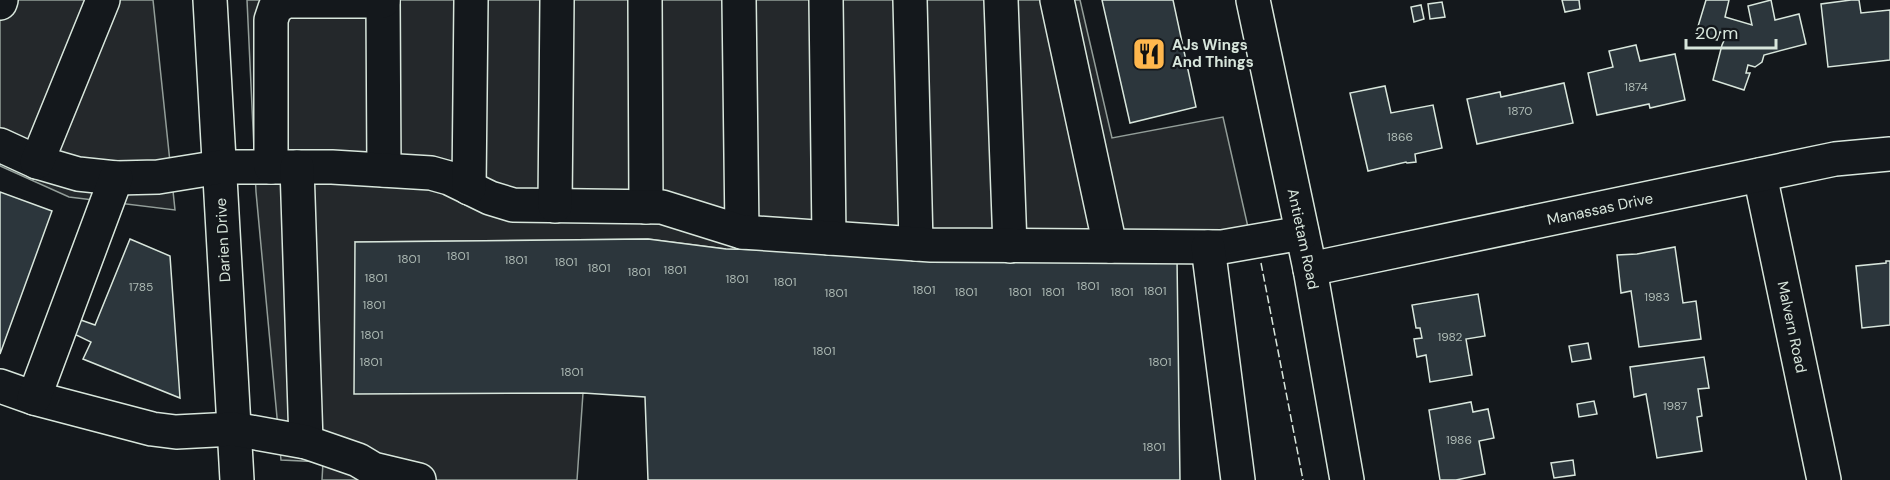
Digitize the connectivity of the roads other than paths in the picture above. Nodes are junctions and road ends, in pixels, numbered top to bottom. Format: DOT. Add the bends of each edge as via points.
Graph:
graph roads {
  1 [pos="103,0"];
  2 [pos="210,0"];
  3 [pos="471,0"];
  4 [pos="557,0"];
  5 [pos="645,0"];
  6 [pos="739,0"];
  7 [pos="826,0"];
  8 [pos="910,0"];
  9 [pos="1000,0"];
  10 [pos="1057,0"];
  11 [pos="1253,0"];
  12 [pos="383,1"];
  13 [pos="0,145"];
  14 [pos="1890,154"];
  15 [pos="37,162"];
  16 [pos="220,167"];
  17 [pos="284,167"];
  18 [pos="384,170"];
  19 [pos="1760,175"];
  20 [pos="116,177"];
  21 [pos="469,188"];
  22 [pos="555,206"];
  23 [pos="646,207"];
  24 [pos="742,232"];
  25 [pos="1302,233"];
  26 [pos="829,238"];
  27 [pos="916,244"];
  28 [pos="1010,246"];
  29 [pos="1110,246"];
  30 [pos="1208,247"];
  31 [pos="1310,269"];
  32 [pos="0,386"];
  33 [pos="34,398"];
  34 [pos="234,429"];
  35 [pos="306,442"];
  36 [pos="237,480"];
  37 [pos="419,480"];
  38 [pos="1238,480"];
  39 [pos="1347,480"];
  40 [pos="1824,480"];
  1 -- 15 [label="street"];
  2 -- 16 [label="street, Darien Drive"];
  3 -- 21 [label="street"];
  4 -- 22 [label="street"];
  5 -- 23 [label="street"];
  6 -- 24 [label="street"];
  7 -- 26 [label="street"];
  8 -- 27 [label="street"];
  9 -- 28 [label="street"];
  10 -- 29 [label="street"];
  11 -- 25 [label="street, Antietam Road"];
  12 -- 17 [label="street" via="286,1 275,8 271,20"];
  12 -- 18 [label="street"];
  13 -- 15 [label="street"];
  14 -- 19 [label="street, Manassas Drive" via="1835,159"];
  15 -- 20 [label="street" via="78,174"];
  16 -- 17 [label="street"];
  16 -- 20 [label="street" via="158,177"];
  16 -- 34 [label="street, Darien Drive"];
  17 -- 18 [label="street"];
  17 -- 35 [label="street"];
  18 -- 21 [label="street" via="431,173"];
  19 -- 31 [label="street, Manassas Drive"];
  19 -- 40 [label="street, Malvern Road"];
  20 -- 33 [label="street"];
  21 -- 22 [label="street" via="513,205"];
  22 -- 23 [label="street"];
  23 -- 24 [label="street" via="675,210"];
  24 -- 26 [label="street"];
  25 -- 30 [label="street"];
  25 -- 31 [label="street, Antietam Road"];
  26 -- 27 [label="street"];
  27 -- 28 [label="street"];
  28 -- 29 [label="street"];
  29 -- 30 [label="street"];
  30 -- 38 [label="street"];
  31 -- 39 [label="street, Antietam Road"];
  32 -- 33 [label="street"];
  33 -- 34 [label="street" via="152,429"];
  34 -- 35 [label="street"];
  34 -- 36 [label="street, Darien Drive"];
  35 -- 37 [label="street"];
}
